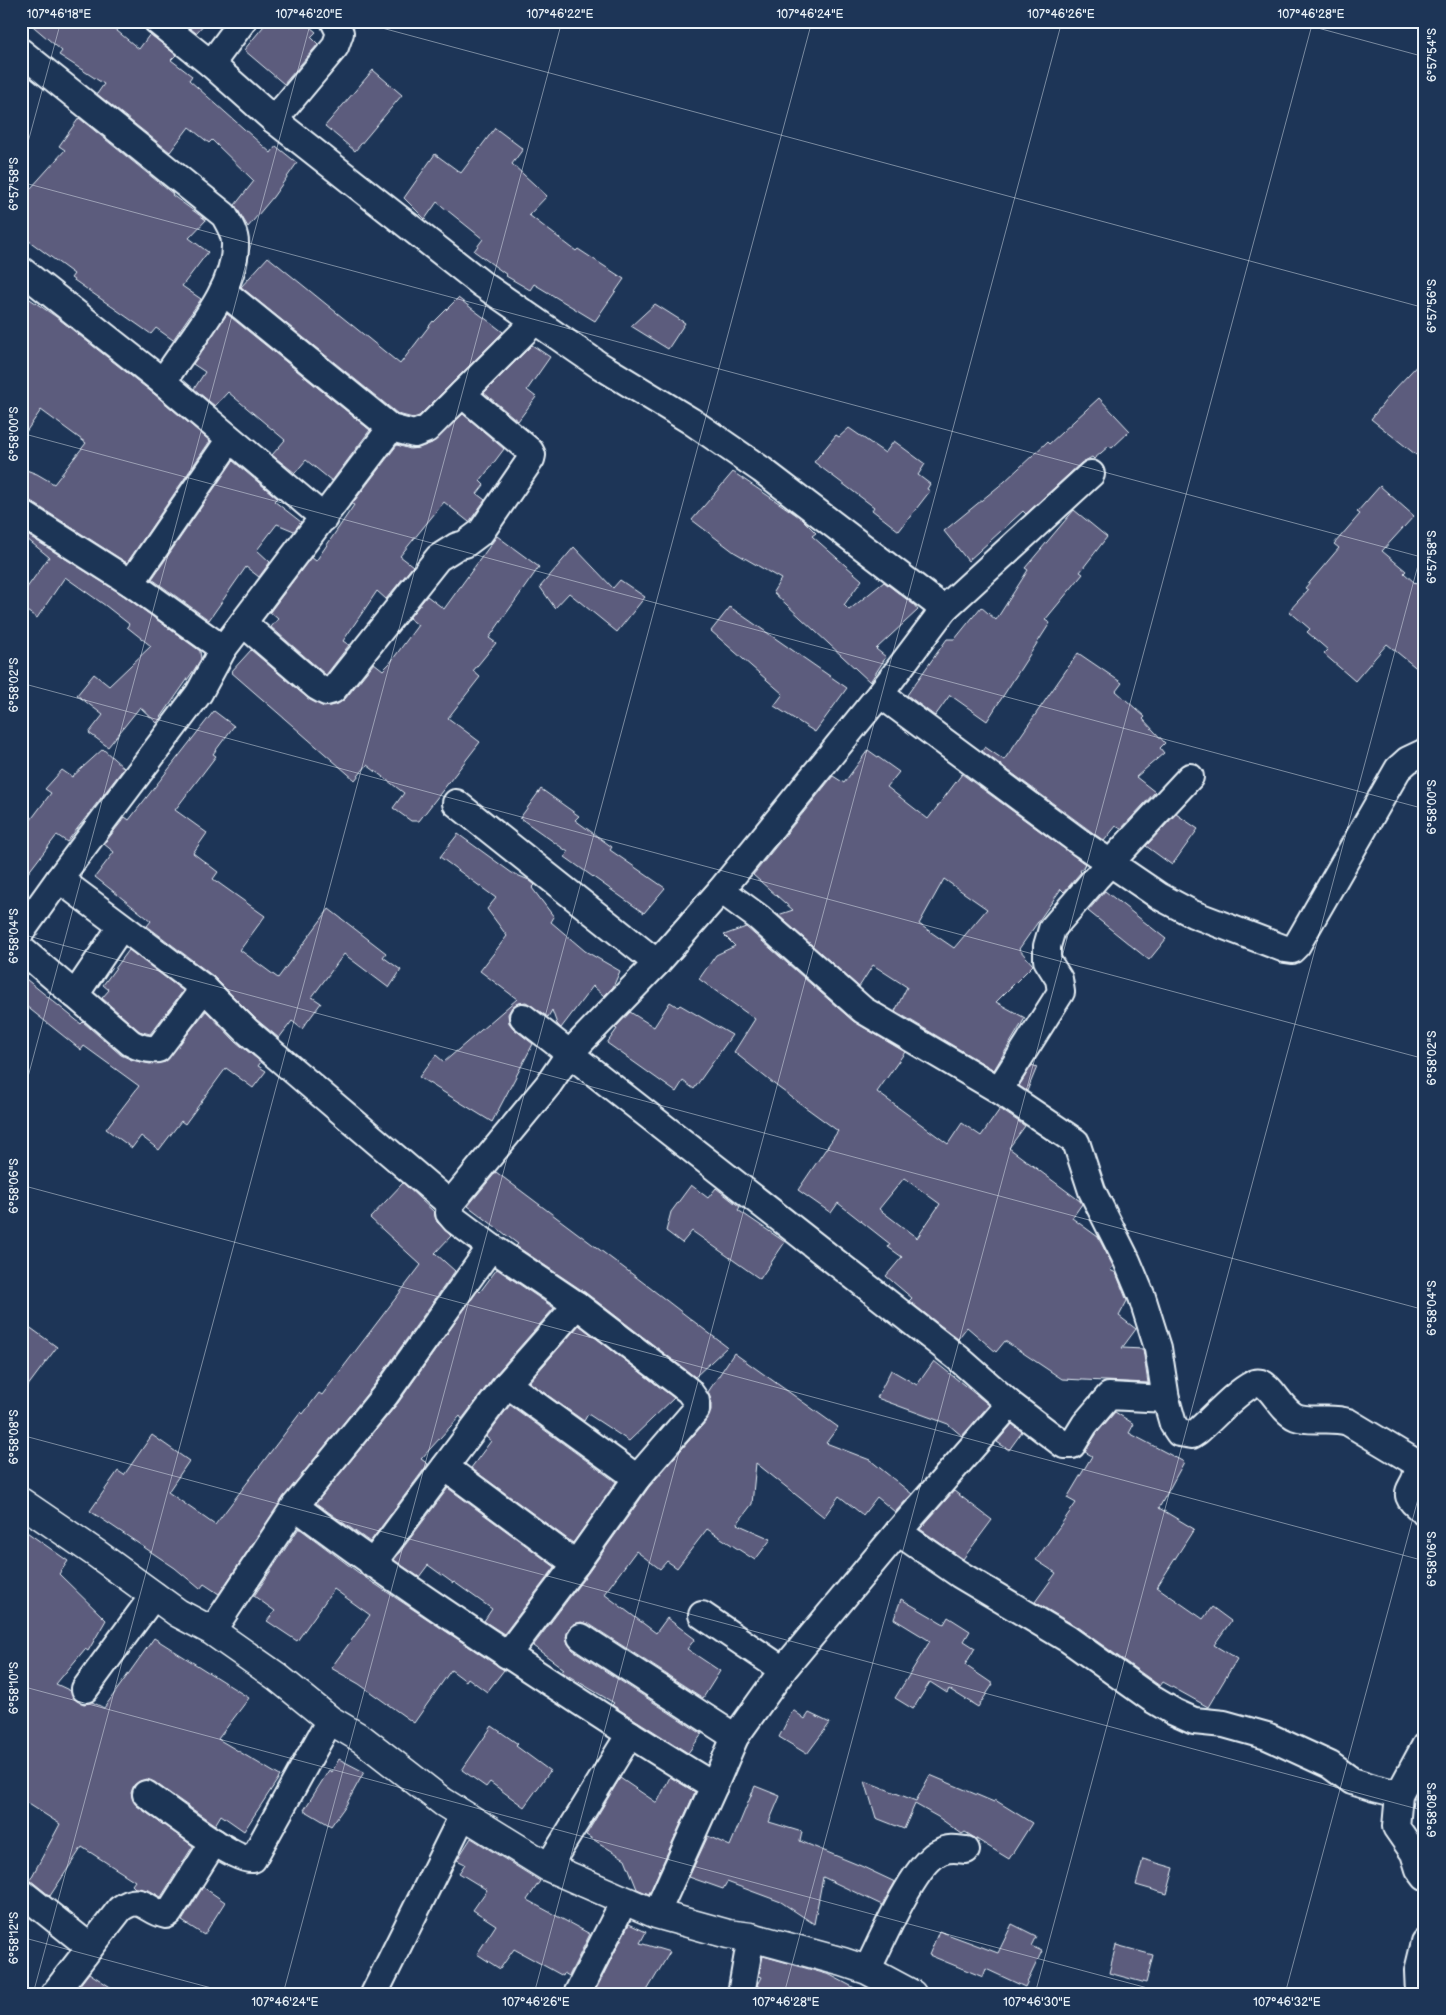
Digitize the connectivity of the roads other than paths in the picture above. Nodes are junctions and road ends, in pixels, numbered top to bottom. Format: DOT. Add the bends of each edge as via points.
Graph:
graph roads {
  1 [pos="157,21"];
  2 [pos="243,21"];
  3 [pos="334,21"];
  4 [pos="21,52"];
  5 [pos="211,64"];
  6 [pos="274,120"];
  7 [pos="21,270"];
  8 [pos="224,292"];
  9 [pos="534,321"];
  10 [pos="163,382"];
  11 [pos="462,394"];
  12 [pos="390,428"];
  13 [pos="230,439"];
  14 [pos="1091,474"];
  15 [pos="21,513"];
  16 [pos="324,518"];
  17 [pos="131,583"];
  18 [pos="944,609"];
  19 [pos="243,623"];
  20 [pos="223,649"];
  21 [pos="880,694"];
  22 [pos="1425,752"];
  23 [pos="1190,777"];
  24 [pos="456,803"];
  25 [pos="1110,863"];
  26 [pos="59,879"];
  27 [pos="721,890"];
  28 [pos="121,927"];
  29 [pos="21,932"];
  30 [pos="21,949"];
  31 [pos="657,963"];
  32 [pos="204,988"];
  33 [pos="75,995"];
  34 [pos="523,1017"];
  35 [pos="570,1053"];
  36 [pos="998,1090"];
  37 [pos="450,1204"];
  38 [pos="491,1247"];
  39 [pos="577,1304"];
  40 [pos="508,1384"];
  41 [pos="1166,1399"];
  42 [pos="1010,1404"];
  43 [pos="445,1467"];
  44 [pos="636,1478"];
  45 [pos="21,1502"];
  46 [pos="295,1506"];
  47 [pos="1425,1512"];
  48 [pos="898,1532"];
  49 [pos="372,1564"];
  50 [pos="576,1564"];
  51 [pos="154,1595"];
  52 [pos="702,1615"];
  53 [pos="212,1631"];
  54 [pos="581,1637"];
  55 [pos="507,1654"];
  56 [pos="783,1670"];
  57 [pos="85,1689"];
  58 [pos="330,1720"];
  59 [pos="630,1734"];
  60 [pos="735,1737"];
  61 [pos="1425,1746"];
  62 [pos="714,1786"];
  63 [pos="146,1794"];
  64 [pos="1400,1794"];
  65 [pos="463,1815"];
  66 [pos="214,1842"];
  67 [pos="966,1850"];
  68 [pos="548,1867"];
  69 [pos="1425,1877"];
  70 [pos="21,1892"];
  71 [pos="624,1901"];
  72 [pos="656,1914"];
  73 [pos="751,1937"];
  74 [pos="1425,1942"];
  75 [pos="90,1946"];
  76 [pos="867,1970"];
  77 [pos="54,1994"];
  78 [pos="374,1994"];
  79 [pos="577,1994"];
  80 [pos="741,1994"];
  81 [pos="912,1994"];
  82 [pos="1419,1994"];
  1 -- 5 [label="street"];
  2 -- 5 [label="street"];
  3 -- 6 [label="street" via="340,33 335,47"];
  4 -- 8 [label="street" via="224,215 235,243"];
  5 -- 6 [label="street"];
  6 -- 9 [label="street" via="458,266"];
  7 -- 10 [label="street"];
  8 -- 10 [label="street"];
  8 -- 12 [label="street"];
  9 -- 11 [label="street"];
  9 -- 18 [label="street" via="762,470"];
  10 -- 13 [label="street"];
  11 -- 12 [label="street" via="420,433"];
  11 -- 19 [label="street" via="530,451 531,459 481,532 438,558 333,690 326,692 318,687"];
  12 -- 16 [label="street"];
  13 -- 16 [label="street"];
  13 -- 17 [label="street"];
  14 -- 18 [label="street"];
  15 -- 17 [label="street"];
  16 -- 19 [label="street"];
  17 -- 20 [label="street"];
  18 -- 21 [label="street"];
  19 -- 20 [label="street"];
  20 -- 26 [label="street" via="199,694"];
  21 -- 25 [label="street"];
  21 -- 27 [label="street"];
  22 -- 25 [label="street" via="1398,769 1292,950 1193,914 1158,896"];
  23 -- 25 [label="street"];
  24 -- 31 [label="street"];
  25 -- 36 [label="street" via="1052,928 1047,960 1059,980 1061,992"];
  26 -- 28 [label="street"];
  26 -- 29 [label="street"];
  27 -- 31 [label="street"];
  27 -- 36 [label="street" via="758,917 863,1010"];
  28 -- 32 [label="street"];
  28 -- 33 [label="street"];
  30 -- 33 [label="street"];
  31 -- 35 [label="street"];
  32 -- 33 [label="street" via="158,1049 150,1050 131,1043"];
  32 -- 37 [label="street" via="247,1031"];
  34 -- 35 [label="street"];
  35 -- 37 [label="street" via="548,1085"];
  35 -- 42 [label="street" via="958,1358"];
  36 -- 41 [label="street" via="1076,1142 1092,1191 1142,1297 1158,1348"];
  37 -- 38 [label="street" via="449,1214"];
  38 -- 39 [label="street"];
  38 -- 46 [label="street" via="386,1394"];
  39 -- 40 [label="street"];
  39 -- 44 [label="street" via="689,1392 696,1401 696,1410"];
  40 -- 43 [label="street"];
  40 -- 44 [label="street"];
  41 -- 42 [label="street" via="1109,1396 1072,1445 1064,1445"];
  41 -- 47 [label="street" via="1179,1433 1192,1435 1254,1383 1266,1385 1288,1413 1304,1420 1329,1418 1348,1422 1413,1461 1418,1472 1411,1486 1410,1499"];
  42 -- 48 [label="street"];
  43 -- 49 [label="street"];
  43 -- 50 [label="street"];
  44 -- 50 [label="street"];
  45 -- 51 [label="street"];
  46 -- 49 [label="street"];
  46 -- 53 [label="street"];
  48 -- 56 [label="street"];
  48 -- 64 [label="street" via="959,1574 1068,1639 1152,1700 1174,1712 1194,1721 1224,1724 1267,1736 1330,1765 1352,1781"];
  49 -- 55 [label="street"];
  50 -- 55 [label="street"];
  51 -- 53 [label="street" via="178,1613"];
  51 -- 57 [label="street"];
  52 -- 56 [label="street"];
  53 -- 58 [label="street" via="276,1676"];
  54 -- 60 [label="street"];
  55 -- 59 [label="street"];
  56 -- 60 [label="street"];
  58 -- 65 [label="street" via="362,1739"];
  58 -- 66 [label="street" via="253,1859 245,1860"];
  59 -- 62 [label="street"];
  59 -- 68 [label="street"];
  60 -- 62 [label="street"];
  61 -- 64 [label="street"];
  62 -- 72 [label="street"];
  63 -- 66 [label="street"];
  64 -- 69 [label="street" via="1396,1827 1414,1853"];
  65 -- 68 [label="street"];
  65 -- 78 [label="street"];
  66 -- 75 [label="street" via="169,1914 160,1914 143,1903 128,1903 120,1908"];
  67 -- 76 [label="street" via="952,1848 938,1852 915,1877"];
  68 -- 71 [label="street"];
  70 -- 75 [label="street"];
  71 -- 72 [label="street"];
  71 -- 79 [label="street"];
  72 -- 73 [label="street"];
  73 -- 76 [label="street"];
  73 -- 80 [label="street"];
  74 -- 82 [label="street" via="1419,1965"];
  75 -- 77 [label="street"];
  76 -- 81 [label="street"];
}
